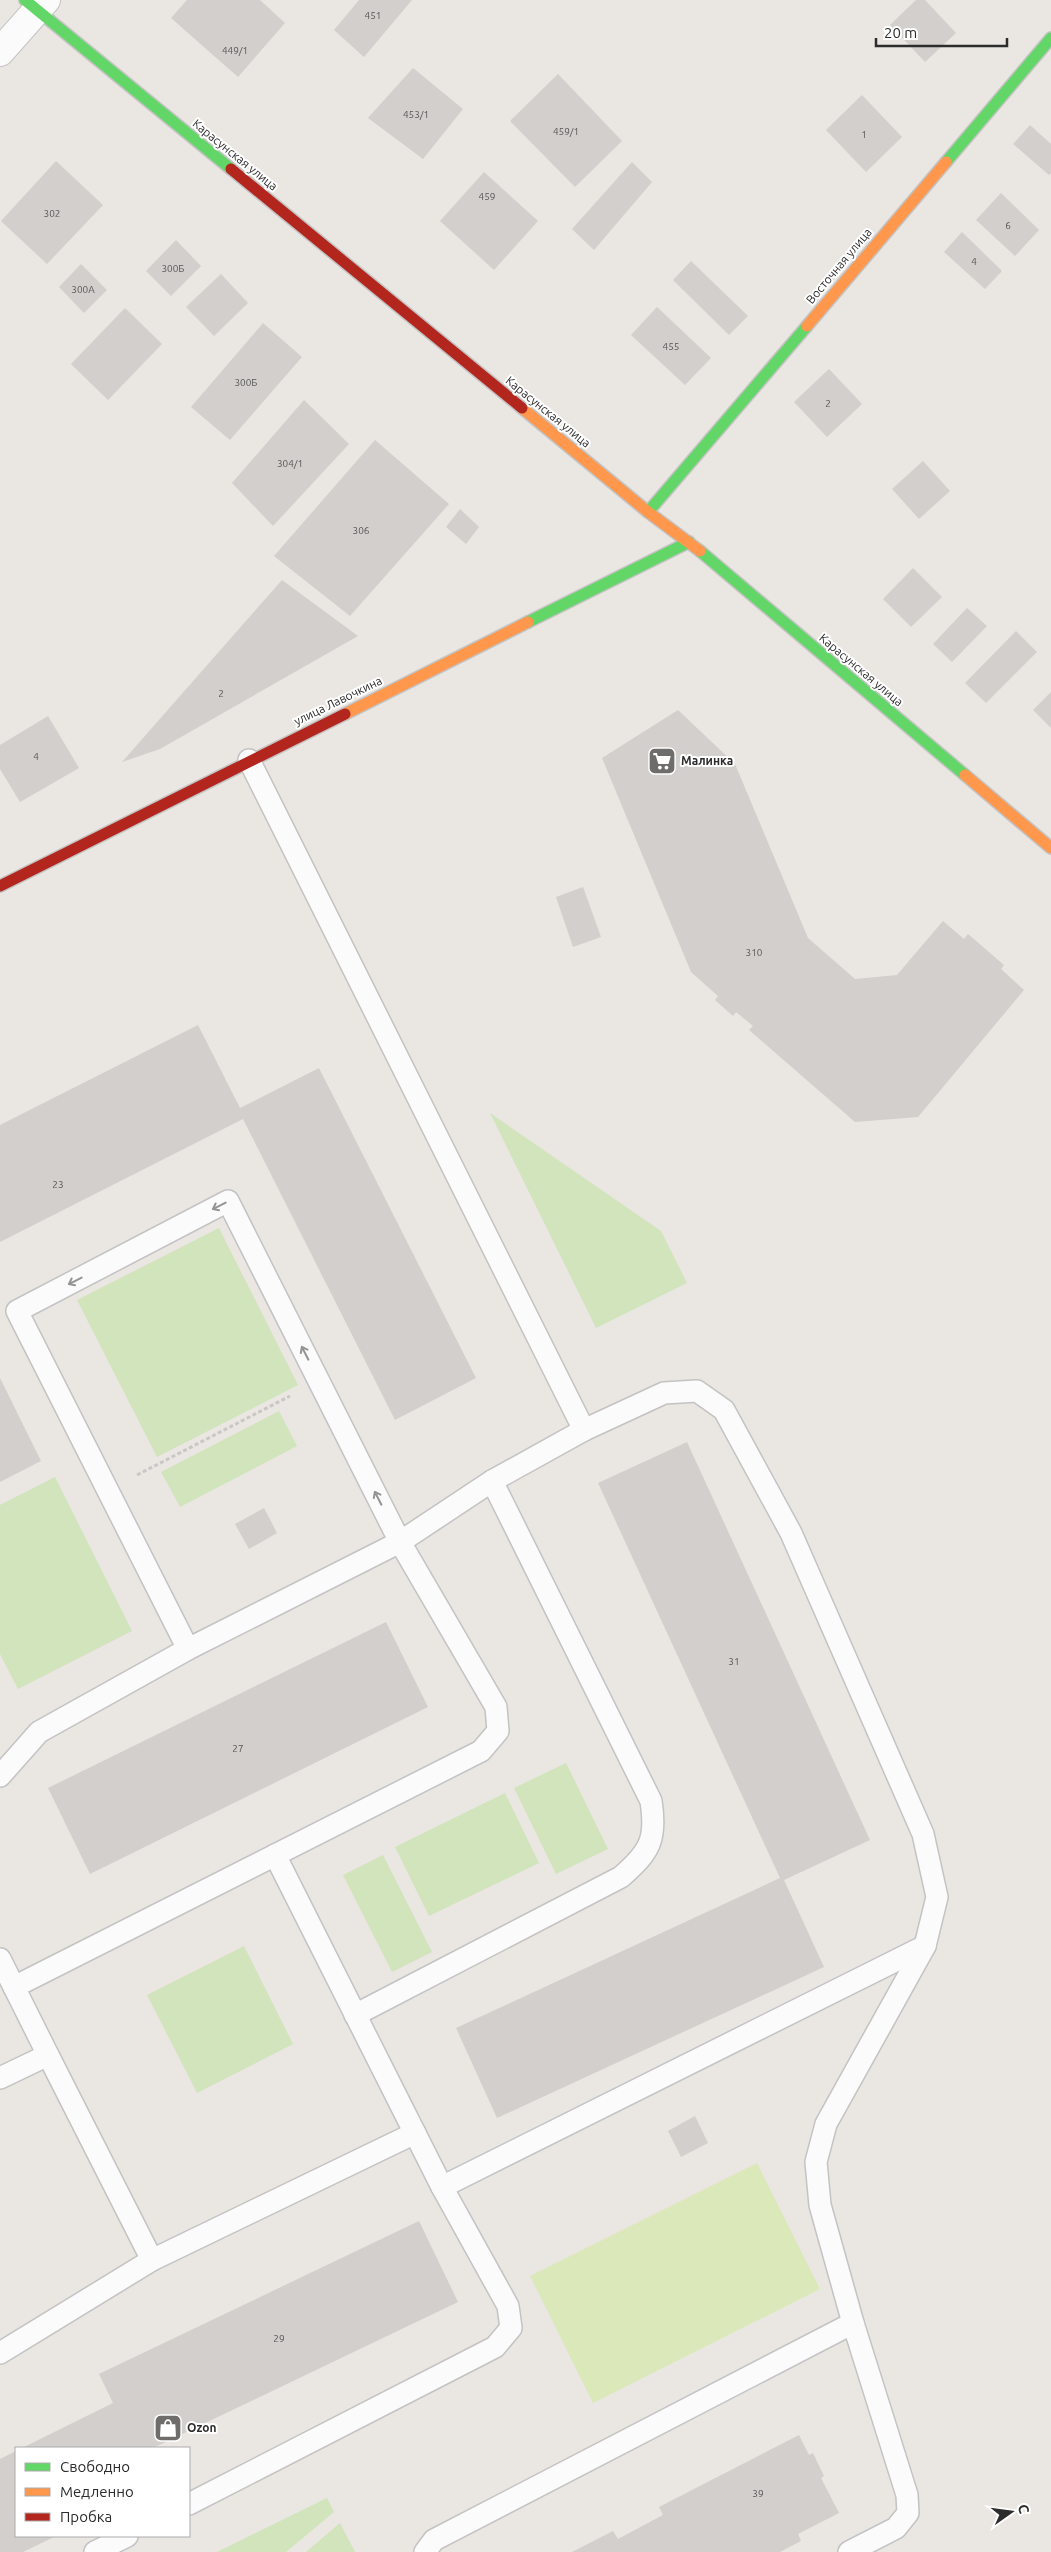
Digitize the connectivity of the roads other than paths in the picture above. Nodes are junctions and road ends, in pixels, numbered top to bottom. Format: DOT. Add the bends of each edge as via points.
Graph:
graph roads {
  1 [pos="36,3"];
  2 [pos="1051,38"];
  3 [pos="0,52"];
  4 [pos="648,512"];
  5 [pos="689,542"];
  6 [pos="249,760"];
  7 [pos="1051,848"];
  8 [pos="0,886"];
  9 [pos="584,1430"];
  10 [pos="492,1481"];
  11 [pos="400,1542"];
  12 [pos="188,1649"];
  13 [pos="0,1776"];
  14 [pos="275,1855"];
  15 [pos="925,1946"];
  16 [pos="0,1959"];
  17 [pos="14,1987"];
  18 [pos="355,2015"];
  19 [pos="48,2055"];
  20 [pos="0,2078"];
  21 [pos="415,2133"];
  22 [pos="442,2187"];
  23 [pos="152,2260"];
  24 [pos="853,2324"];
  25 [pos="0,2353"];
  26 [pos="190,2503"];
  27 [pos="125,2537"];
  28 [pos="95,2552"];
  29 [pos="425,2552"];
  30 [pos="849,2552"];
  1 -- 3 [label="street"];
  1 -- 4 [label="street, Карасунская улица"];
  2 -- 4 [label="street, Восточная улица"];
  4 -- 5 [label="street, Карасунская улица"];
  5 -- 6 [label="street, улица Лавочкина"];
  5 -- 7 [label="street, Карасунская улица"];
  6 -- 8 [label="street, улица Лавочкина"];
  6 -- 9 [label="lane"];
  9 -- 10 [label="lane"];
  9 -- 15 [label="lane" via="664,1393 697,1391 724,1410 791,1533 923,1834 937,1897"];
  10 -- 11 [label="lane"];
  10 -- 18 [label="lane" via="652,1801 655,1824 652,1843 621,1877"];
  11 -- 12 [label="lane"];
  11 -- 12 [label="lane, one-way" via="228,1201 17,1311"];
  11 -- 14 [label="lane" via="496,1707 498,1731 481,1751"];
  12 -- 13 [label="lane" via="39,1732"];
  14 -- 17 [label="lane"];
  14 -- 18 [label="lane"];
  15 -- 22 [label="lane"];
  15 -- 24 [label="lane" via="826,2124 816,2162 820,2205"];
  16 -- 17 [label="lane"];
  17 -- 19 [label="lane"];
  18 -- 21 [label="lane"];
  19 -- 20 [label="lane"];
  19 -- 23 [label="lane"];
  21 -- 22 [label="lane"];
  21 -- 23 [label="lane"];
  22 -- 26 [label="lane" via="508,2306 511,2328 495,2347"];
  23 -- 25 [label="lane"];
  24 -- 29 [label="lane" via="434,2540"];
  24 -- 30 [label="lane" via="907,2495 908,2513 896,2528"];
  27 -- 28 [label="lane"];
}
